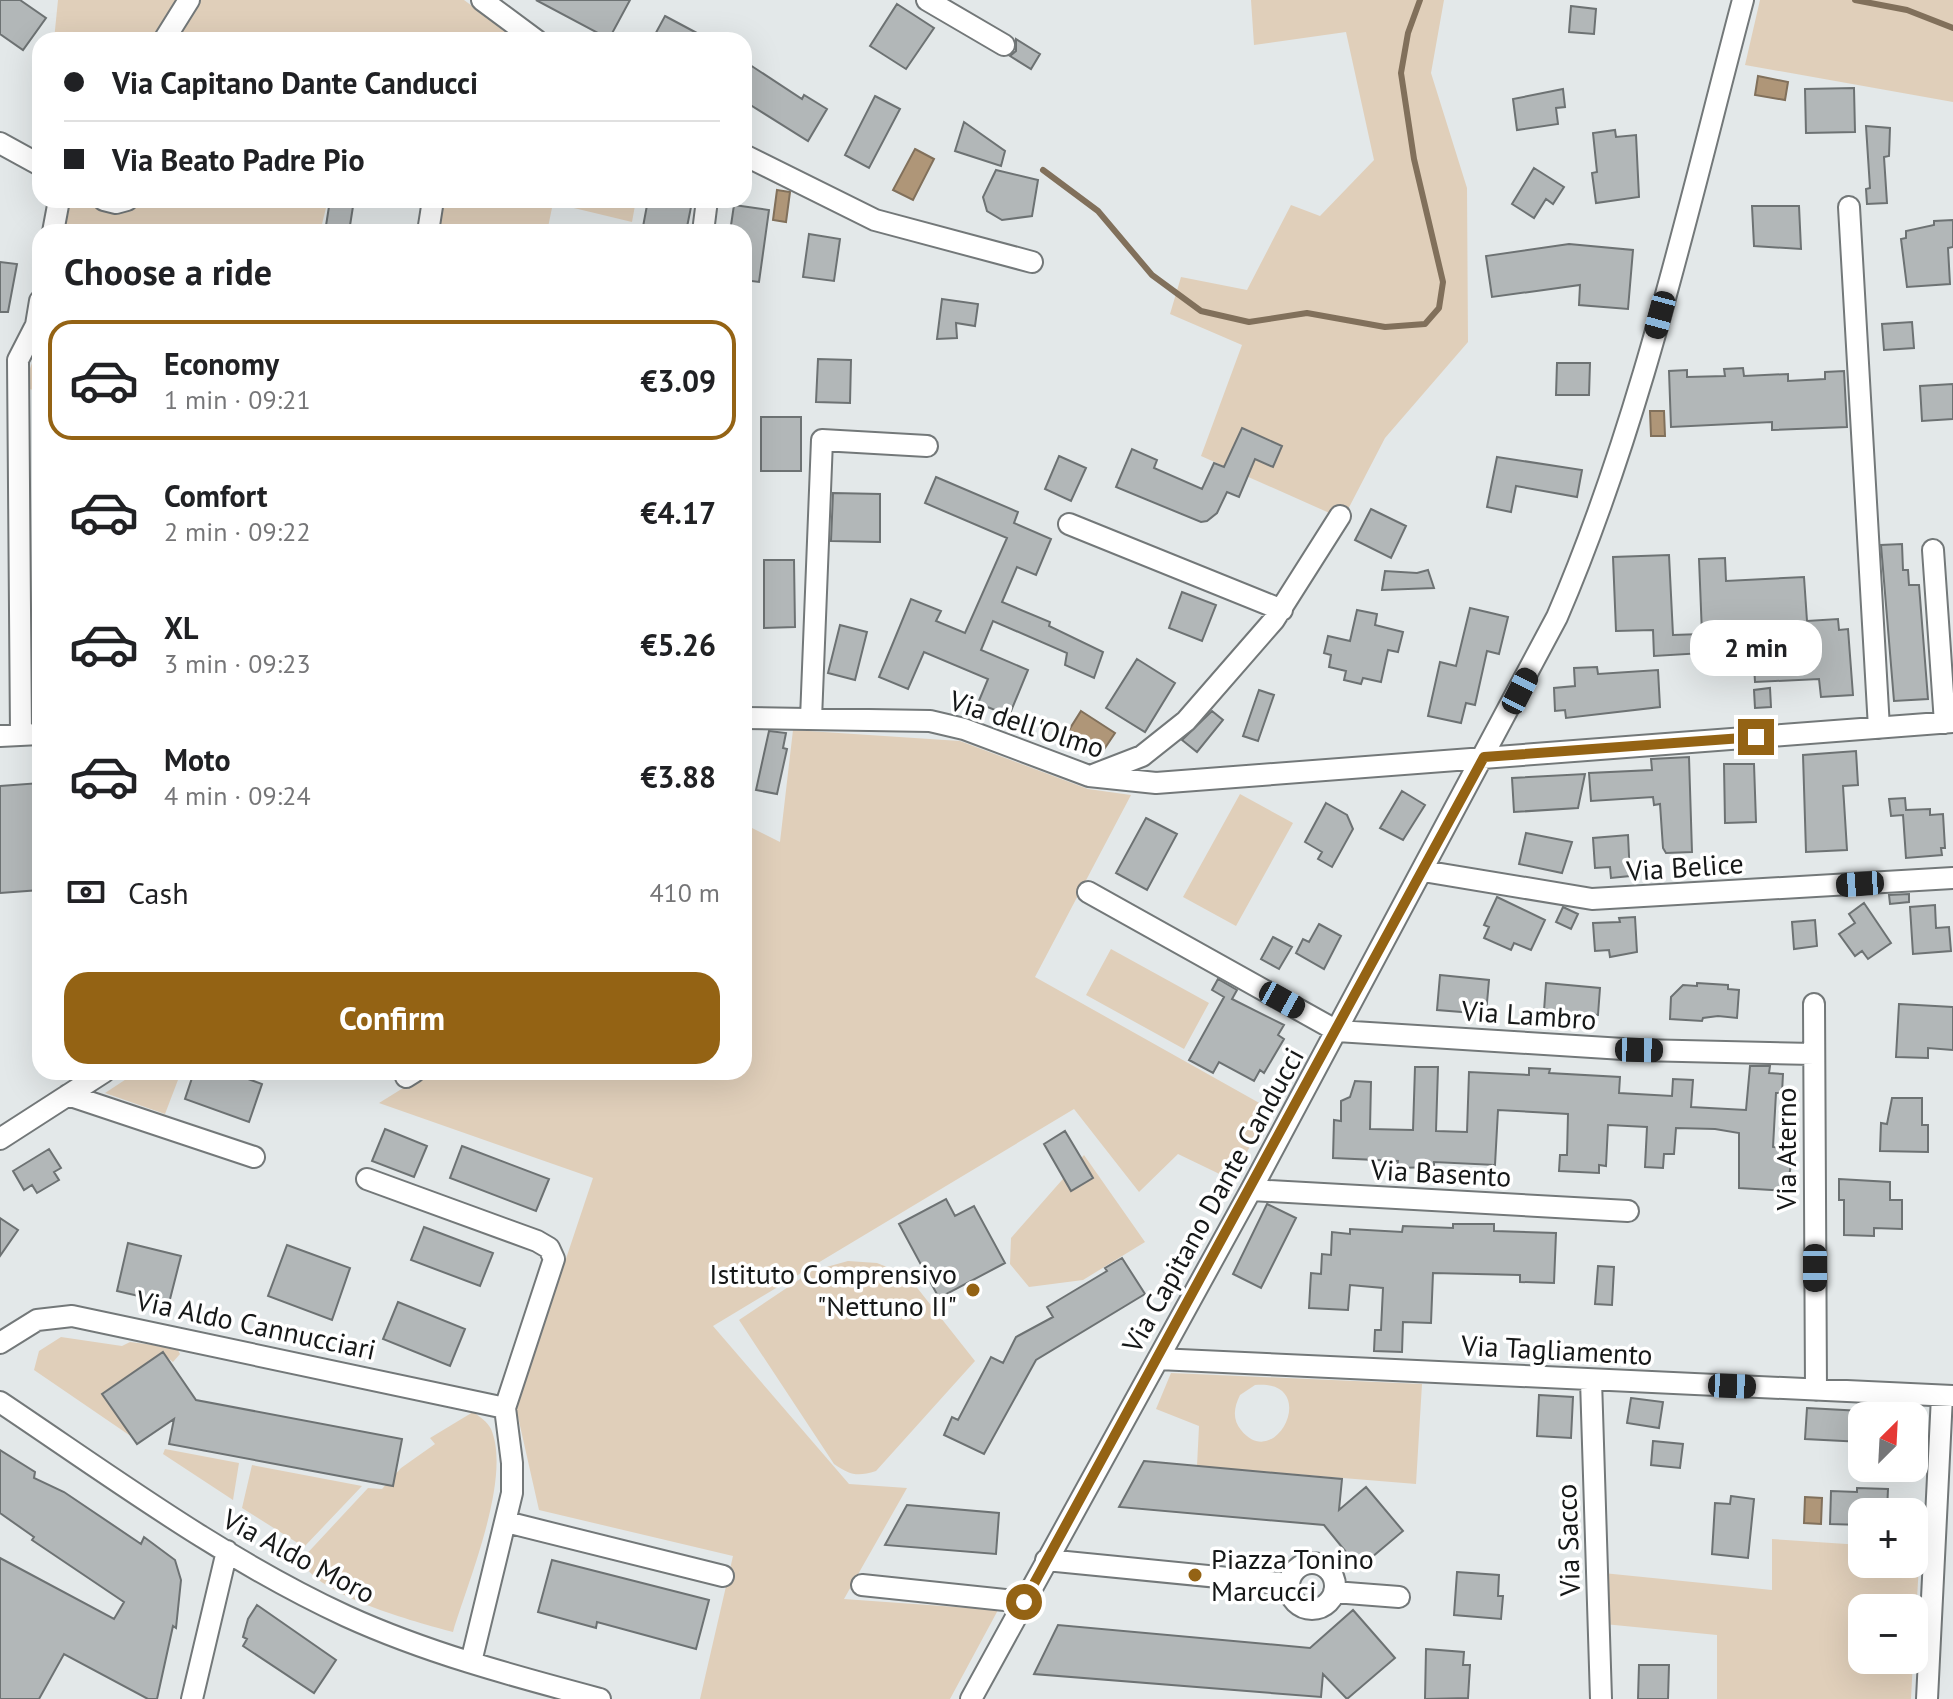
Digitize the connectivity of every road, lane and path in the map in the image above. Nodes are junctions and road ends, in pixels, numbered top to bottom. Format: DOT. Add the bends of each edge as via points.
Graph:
graph roads {
  1 [pos="189,0"];
  2 [pos="482,0"];
  3 [pos="927,0"];
  4 [pos="1743,0"];
  5 [pos="169,32"];
  6 [pos="525,32"];
  7 [pos="1004,45"];
  8 [pos="0,143"];
  9 [pos="752,159"];
  10 [pos="32,161"];
  11 [pos="1849,207"];
  12 [pos="1032,262"];
  13 [pos="32,333"];
  14 [pos="8,430"];
  15 [pos="927,446"];
  16 [pos="1340,516"];
  17 [pos="1069,524"];
  18 [pos="10,533"];
  19 [pos="1933,550"];
  20 [pos="1282,610"];
  21 [pos="752,718"];
  22 [pos="811,719"];
  23 [pos="1949,723"];
  24 [pos="1879,728"];
  25 [pos="31,734"];
  26 [pos="0,736"];
  27 [pos="1484,757"];
  28 [pos="1089,776"];
  29 [pos="1423,871"];
  30 [pos="1953,878"];
  31 [pos="1088,892"];
  32 [pos="1814,1004"];
  33 [pos="1337,1031"];
  34 [pos="1814,1054"];
  35 [pos="91,1080"];
  36 [pos="68,1095"];
  37 [pos="0,1139"];
  38 [pos="254,1157"];
  39 [pos="367,1179"];
  40 [pos="1251,1190"];
  41 [pos="1628,1211"];
  42 [pos="0,1343"];
  43 [pos="1158,1359"];
  44 [pos="1591,1380"];
  45 [pos="1816,1390"];
  46 [pos="1948,1396"];
  47 [pos="0,1402"];
  48 [pos="505,1408"];
  49 [pos="506,1522"];
  50 [pos="227,1551"];
  51 [pos="1046,1560"];
  52 [pos="723,1576"];
  53 [pos="1289,1584"];
  54 [pos="862,1585"];
  55 [pos="1334,1592"];
  56 [pos="1399,1597"];
  57 [pos="1024,1602"];
  58 [pos="471,1662"];
  59 [pos="545,1692"];
  60 [pos="192,1699"];
  61 [pos="531,1699"];
  62 [pos="600,1699"];
  63 [pos="971,1699"];
  64 [pos="1601,1699"];
  65 [pos="1927,1699"];
  1 -- 5 [label="street"];
  2 -- 6 [label="street"];
  3 -- 7 [label="street"];
  4 -- 27 [label="street, Via Capitano Dante Canducci" via="1653,338 1599,508 1557,617"];
  8 -- 10 [label="street"];
  9 -- 12 [label="street" via="875,220"];
  11 -- 24 [label="street"];
  13 -- 14 [label="street" via="18,360"];
  14 -- 18 [label="street"];
  15 -- 22 [label="street" via="822,440"];
  16 -- 20 [label="street"];
  17 -- 20 [label="street"];
  18 -- 25 [label="street"];
  19 -- 23 [label="street"];
  20 -- 28 [label="street" via="1176,731 1132,762"];
  21 -- 22 [label="street, Via dell'Olmo"];
  22 -- 28 [label="street, Via dell'Olmo" via="942,723"];
  23 -- 24 [label="street, Via dell'Olmo"];
  24 -- 27 [label="street, Via dell'Olmo"];
  25 -- 26 [label="street"];
  27 -- 28 [label="street, Via dell'Olmo" via="1166,783"];
  27 -- 29 [label="street, Via Capitano Dante Canducci"];
  29 -- 30 [label="street, Via Belice" via="1592,899"];
  29 -- 33 [label="street, Via Capitano Dante Canducci"];
  31 -- 33 [label="street"];
  32 -- 34 [label="street, Via Aterno"];
  33 -- 34 [label="street, Via Lambro" via="1639,1050"];
  33 -- 40 [label="street, Via Capitano Dante Canducci"];
  34 -- 45 [label="street, Via Aterno"];
  35 -- 36 [label="street"];
  36 -- 37 [label="street"];
  36 -- 38 [label="street"];
  39 -- 48 [label="street" via="537,1241 552,1253 554,1266"];
  40 -- 41 [label="street, Via Basento"];
  40 -- 43 [label="street, Via Capitano Dante Canducci"];
  42 -- 48 [label="street, Via Aldo Cannucciari" via="37,1320 72,1316"];
  43 -- 44 [label="street, Via Tagliamento"];
  43 -- 51 [label="street, Via Capitano Dante Canducci"];
  44 -- 45 [label="street, Via Tagliamento"];
  44 -- 64 [label="street, Via Sacco"];
  45 -- 46 [label="street, Via Tagliamento"];
  46 -- 65 [label="street"];
  47 -- 50 [label="street, Via Aldo Moro"];
  48 -- 49 [label="street" via="513,1473"];
  49 -- 52 [label="street"];
  49 -- 58 [label="street"];
  50 -- 58 [label="street, Via Aldo Moro" via="344,1615"];
  50 -- 60 [label="street"];
  51 -- 53 [label="street"];
  51 -- 57 [label="street, Via Capitano Dante Canducci"];
  53 -- 55 [label="street" via="1293,1599 1312,1609 1326,1604"];
  53 -- 55 [label="street" via="1295,1570 1316,1563 1333,1577"];
  54 -- 57 [label="street"];
  55 -- 56 [label="street"];
  57 -- 63 [label="street, Via Capitano Dante Canducci"];
  58 -- 59 [label="street, Via Aldo Moro"];
  59 -- 61 [label="street"];
  59 -- 62 [label="street, Via Aldo Moro"];
}
